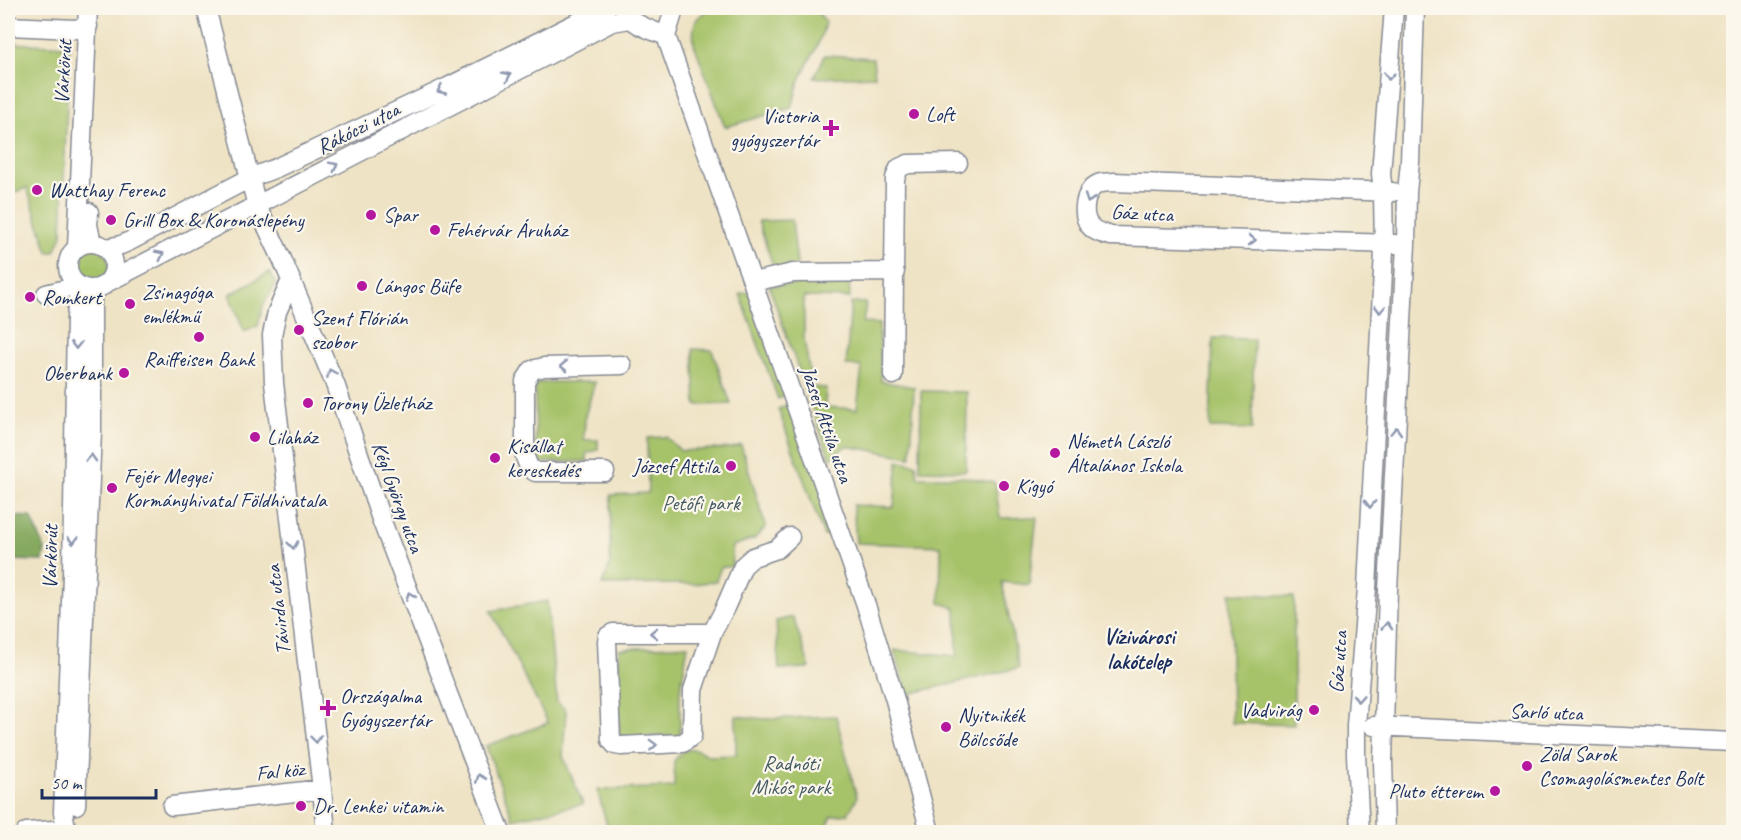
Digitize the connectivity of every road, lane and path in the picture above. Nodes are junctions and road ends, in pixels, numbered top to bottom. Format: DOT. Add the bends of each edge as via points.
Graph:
graph roads {
  1 [pos="88,8"];
  2 [pos="96,8"];
  3 [pos="206,8"];
  4 [pos="606,8"];
  5 [pos="1394,8"];
  6 [pos="1415,8"];
  7 [pos="674,9"];
  8 [pos="632,18"];
  9 [pos="8,26"];
  10 [pos="88,26"];
  11 [pos="666,36"];
  12 [pos="958,163"];
  13 [pos="250,178"];
  14 [pos="1383,191"];
  15 [pos="1407,192"];
  16 [pos="257,206"];
  17 [pos="1384,243"];
  18 [pos="1406,244"];
  19 [pos="92,246"];
  20 [pos="895,272"];
  21 [pos="291,280"];
  22 [pos="753,282"];
  23 [pos="77,288"];
  24 [pos="622,365"];
  25 [pos="893,375"];
  26 [pos="604,472"];
  27 [pos="790,537"];
  28 [pos="712,633"];
  29 [pos="1356,725"];
  30 [pos="1383,726"];
  31 [pos="1734,742"];
  32 [pos="322,789"];
  33 [pos="172,806"];
  34 [pos="67,831"];
  35 [pos="26,832"];
  36 [pos="326,832"];
  37 [pos="501,832"];
  38 [pos="930,832"];
  39 [pos="1360,832"];
  40 [pos="1385,832"];
  1 -- 10 [label="street, Várkörút"];
  2 -- 19 [label="street, Várkörút" via="88,225"];
  3 -- 13 [label="street, Kégl György utca"];
  4 -- 13 [label="street, Rákóczi utca, one-way" via="448,87"];
  5 -- 14 [label="street, Gáz utca, one-way" via="1381,174"];
  6 -- 15 [label="street"];
  7 -- 8 [label="street, Rákóczi utca" via="667,20 655,26"];
  7 -- 11 [label="street"];
  8 -- 11 [label="street"];
  16 -- 8 [label="street, Rákóczi utca, one-way" via="612,22"];
  9 -- 10 [label="street"];
  10 -- 19 [label="street, Várkörút"];
  11 -- 22 [label="street, József Attila utca"];
  12 -- 20 [label="street" via="908,164 899,168 895,178"];
  13 -- 16 [label="street, Kégl György utca"];
  13 -- 19 [label="street, Rákóczi utca" via="121,245"];
  14 -- 15 [label="street, Gáz utca"];
  14 -- 17 [label="street, Gáz utca"];
  14 -- 17 [label="street, Gáz utca, one-way" via="1113,182 1091,189 1085,219 1099,233 1111,236"];
  15 -- 18 [label="street"];
  16 -- 21 [label="street, Kégl György utca"];
  23 -- 16 [label="street, Rákóczi utca, one-way"];
  17 -- 18 [label="street, Gáz utca"];
  17 -- 29 [label="street, Gáz utca, one-way"];
  30 -- 18 [label="street, one-way"];
  19 -- 23 [label="street, Várkörút" via="72,252 68,259 69,275"];
  19 -- 23 [label="street, Várkörút" via="111,254 114,268"];
  20 -- 22 [label="street" via="793,273"];
  20 -- 25 [label="street"];
  21 -- 32 [label="street, Távirda utca, one-way" via="272,335 274,383"];
  37 -- 21 [label="street, Kégl György utca, one-way" via="381,519 335,384"];
  22 -- 38 [label="street, József Attila utca" via="866,605"];
  23 -- 34 [label="street, Várkörút" via="63,812"];
  24 -- 26 [label="street, one-way" via="544,367 532,370 525,381 525,457 529,467 535,472"];
  27 -- 28 [label="street" via="777,549 742,566"];
  28 -- 28 [label="street, one-way" via="608,636 611,740 615,745 683,743 692,736 693,690"];
  29 -- 30 [label="street, Sarló utca"];
  29 -- 39 [label="street, Gáz utca"];
  30 -- 31 [label="street, Sarló utca"];
  30 -- 40 [label="street"];
  32 -- 33 [label="street, Fal köz"];
  32 -- 36 [label="street, Távirda utca"];
  34 -- 35 [label="street"];
}
